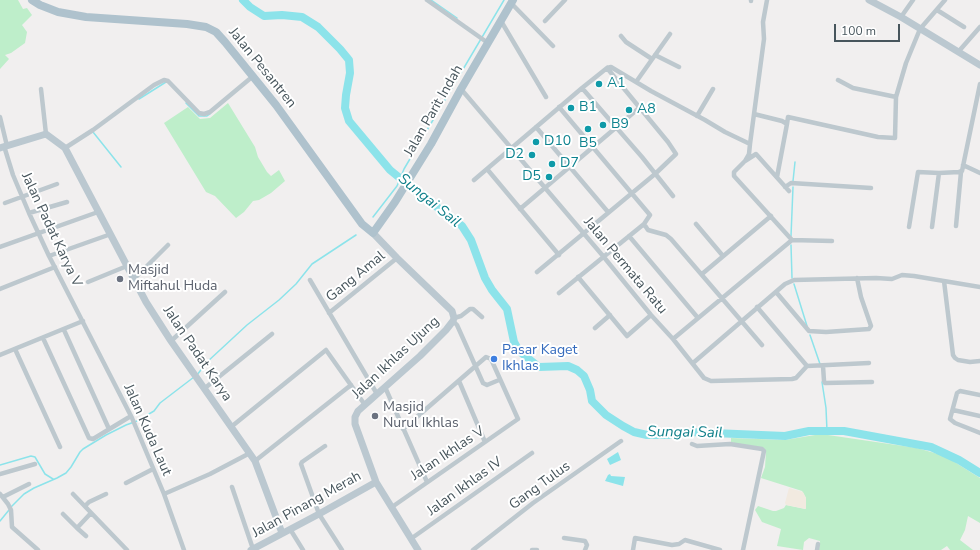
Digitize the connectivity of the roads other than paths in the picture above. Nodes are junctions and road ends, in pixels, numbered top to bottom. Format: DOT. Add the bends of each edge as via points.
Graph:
graph roads {
  1 [pos="32,0"];
  2 [pos="427,0"];
  3 [pos="565,0"];
  4 [pos="767,0"];
  5 [pos="869,0"];
  6 [pos="913,0"];
  7 [pos="945,0"];
  8 [pos="512,2"];
  9 [pos="937,10"];
  10 [pos="902,18"];
  11 [pos="501,21"];
  12 [pos="545,21"];
  13 [pos="964,27"];
  14 [pos="980,27"];
  15 [pos="920,29"];
  16 [pos="670,34"];
  17 [pos="621,36"];
  18 [pos="486,42"];
  19 [pos="553,46"];
  20 [pos="959,51"];
  21 [pos="653,57"];
  22 [pos="980,65"];
  23 [pos="679,67"];
  24 [pos="607,68"];
  25 [pos="252,77"];
  26 [pos="838,80"];
  27 [pos="636,82"];
  28 [pos="980,84"];
  29 [pos="582,88"];
  30 [pos="41,89"];
  31 [pos="461,89"];
  32 [pos="713,89"];
  33 [pos="546,97"];
  34 [pos="896,97"];
  35 [pos="559,107"];
  36 [pos="639,108"];
  37 [pos="754,114"];
  38 [pos="698,116"];
  39 [pos="0,117"];
  40 [pos="787,124"];
  41 [pos="536,127"];
  42 [pos="616,128"];
  43 [pos="46,134"];
  44 [pos="750,144"];
  45 [pos="4,147"];
  46 [pos="65,148"];
  47 [pos="512,148"];
  48 [pos="593,148"];
  49 [pos="745,161"];
  50 [pos="963,165"];
  51 [pos="570,167"];
  52 [pos="487,169"];
  53 [pos="961,172"];
  54 [pos="939,173"];
  55 [pos="980,173"];
  56 [pos="655,174"];
  57 [pos="777,177"];
  58 [pos="474,180"];
  59 [pos="57,184"];
  60 [pos="785,187"];
  61 [pos="545,188"];
  62 [pos="871,188"];
  63 [pos="789,191"];
  64 [pos="631,193"];
  65 [pos="22,196"];
  66 [pos="673,196"];
  67 [pos="67,202"];
  68 [pos="5,203"];
  69 [pos="520,209"];
  70 [pos="98,212"];
  71 [pos="608,212"];
  72 [pos="29,214"];
  73 [pos="771,216"];
  74 [pos="644,224"];
  75 [pos="696,224"];
  76 [pos="956,226"];
  77 [pos="909,227"];
  78 [pos="932,227"];
  79 [pos="38,233"];
  80 [pos="373,233"];
  81 [pos="111,234"];
  82 [pos="584,234"];
  83 [pos="629,236"];
  84 [pos="792,240"];
  85 [pos="832,241"];
  86 [pos="168,245"];
  87 [pos="0,248"];
  88 [pos="559,255"];
  89 [pos="50,256"];
  90 [pos="603,256"];
  91 [pos="724,256"];
  92 [pos="397,258"];
  93 [pos="127,266"];
  94 [pos="55,267"];
  95 [pos="537,272"];
  96 [pos="702,274"];
  97 [pos="578,277"];
  98 [pos="857,278"];
  99 [pos="134,279"];
  100 [pos="310,280"];
  101 [pos="88,282"];
  102 [pos="944,282"];
  103 [pos="980,287"];
  104 [pos="0,289"];
  105 [pos="225,292"];
  106 [pos="776,292"];
  107 [pos="559,293"];
  108 [pos="722,298"];
  109 [pos="757,307"];
  110 [pos="329,313"];
  111 [pos="610,315"];
  112 [pos="651,315"];
  113 [pos="482,317"];
  114 [pos="698,318"];
  115 [pos="453,320"];
  116 [pos="83,321"];
  117 [pos="741,321"];
  118 [pos="595,328"];
  119 [pos="64,330"];
  120 [pos="272,334"];
  121 [pos="43,338"];
  122 [pos="673,339"];
  123 [pos="171,341"];
  124 [pos="762,345"];
  125 [pos="15,349"];
  126 [pos="0,355"];
  127 [pos="980,362"];
  128 [pos="693,363"];
  129 [pos="869,363"];
  130 [pos="807,366"];
  131 [pos="823,366"];
  132 [pos="476,367"];
  133 [pos="499,380"];
  134 [pos="459,381"];
  135 [pos="872,382"];
  136 [pos="352,385"];
  137 [pos="385,386"];
  138 [pos="205,388"];
  139 [pos="377,394"];
  140 [pos="980,395"];
  141 [pos="365,405"];
  142 [pos="952,410"];
  143 [pos="980,416"];
  144 [pos="132,417"];
  145 [pos="231,427"];
  146 [pos="109,429"];
  147 [pos="404,429"];
  148 [pos="980,433"];
  149 [pos="621,441"];
  150 [pos="485,442"];
  151 [pos="692,444"];
  152 [pos="325,446"];
  153 [pos="60,447"];
  154 [pos="250,453"];
  155 [pos="532,453"];
  156 [pos="255,461"];
  157 [pos="35,464"];
  158 [pos="153,470"];
  159 [pos="0,474"];
  160 [pos="376,482"];
  161 [pos="427,482"];
  162 [pos="126,483"];
  163 [pos="29,484"];
  164 [pos="232,487"];
  165 [pos="73,494"];
  166 [pos="106,494"];
  167 [pos="164,494"];
  168 [pos="2,496"];
  169 [pos="85,506"];
  170 [pos="392,507"];
  171 [pos="91,513"];
  172 [pos="63,514"];
  173 [pos="319,514"];
  174 [pos="77,528"];
  175 [pos="290,529"];
  176 [pos="282,533"];
  177 [pos="86,536"];
  178 [pos="412,538"];
  179 [pos="564,538"];
  180 [pos="818,544"];
  181 [pos="479,545"];
  182 [pos="256,549"];
  183 [pos="714,549"];
  184 [pos="38,550"];
  185 [pos="127,550"];
  186 [pos="184,550"];
  187 [pos="303,550"];
  188 [pos="342,550"];
  189 [pos="418,550"];
  190 [pos="473,550"];
  191 [pos="483,550"];
  192 [pos="532,550"];
  193 [pos="537,550"];
  194 [pos="586,550"];
  195 [pos="633,550"];
  196 [pos="720,550"];
  197 [pos="743,550"];
  198 [pos="817,550"];
  1 -- 25 [label="main road, Jalan Pesantren" via="48,8 86,17 206,27 216,32"];
  2 -- 18 [label="street"];
  3 -- 12 [label="street"];
  4 -- 37 [label="street"];
  5 -- 10 [label="street"];
  6 -- 10 [label="street"];
  7 -- 9 [label="street"];
  8 -- 11 [label="main road, Jalan Parit Indah"];
  8 -- 19 [label="street"];
  9 -- 13 [label="street"];
  9 -- 15 [label="street"];
  10 -- 15 [label="street"];
  11 -- 18 [label="main road, Jalan Parit Indah"];
  11 -- 33 [label="street"];
  14 -- 20 [label="street"];
  15 -- 20 [label="street"];
  15 -- 34 [label="street"];
  16 -- 21 [label="street"];
  17 -- 21 [label="street" via="626,42"];
  18 -- 31 [label="main road, Jalan Parit Indah"];
  20 -- 22 [label="street"];
  21 -- 23 [label="street"];
  21 -- 27 [label="street"];
  24 -- 27 [label="street" via="610,67"];
  24 -- 29 [label="street"];
  24 -- 36 [label="street"];
  25 -- 46 [label="street" via="210,112 204,114 199,113 168,81 164,80"];
  25 -- 80 [label="main road, Jalan Pesantren" via="291,125 362,224"];
  26 -- 34 [label="street" via="853,88"];
  27 -- 38 [label="street"];
  28 -- 50 [label="street"];
  29 -- 35 [label="street"];
  29 -- 42 [label="street"];
  30 -- 43 [label="street"];
  31 -- 47 [label="street, Jalan Permata Ratu"];
  31 -- 80 [label="main road, Jalan Parit Indah" via="414,172"];
  32 -- 38 [label="street"];
  34 -- 40 [label="street" via="895,138 878,137 788,117"];
  35 -- 41 [label="street"];
  35 -- 48 [label="street"];
  36 -- 42 [label="street"];
  36 -- 56 [label="street" via="676,153"];
  37 -- 40 [label="street"];
  37 -- 44 [label="street"];
  38 -- 44 [label="street"];
  39 -- 45 [label="street, Jalan Padat Karya V"];
  40 -- 57 [label="street"];
  41 -- 47 [label="street"];
  41 -- 51 [label="street"];
  42 -- 48 [label="street"];
  42 -- 56 [label="street"];
  43 -- 45 [label="street"];
  43 -- 46 [label="street, Jalan Padat Karya"];
  44 -- 49 [label="street"];
  45 -- 65 [label="street, Jalan Padat Karya V"];
  46 -- 70 [label="street, Jalan Padat Karya"];
  47 -- 52 [label="street"];
  47 -- 61 [label="street, Jalan Permata Ratu"];
  48 -- 51 [label="street"];
  48 -- 64 [label="street"];
  49 -- 57 [label="street" via="756,154"];
  49 -- 73 [label="street" via="734,171 734,175"];
  50 -- 53 [label="street"];
  50 -- 55 [label="street"];
  51 -- 61 [label="street"];
  51 -- 71 [label="street"];
  52 -- 58 [label="street"];
  52 -- 69 [label="street"];
  53 -- 54 [label="street"];
  53 -- 76 [label="street"];
  54 -- 77 [label="street" via="917,174"];
  54 -- 78 [label="street"];
  56 -- 64 [label="street"];
  56 -- 66 [label="street"];
  57 -- 60 [label="street"];
  59 -- 65 [label="street"];
  60 -- 62 [label="street" via="791,183"];
  60 -- 63 [label="street"];
  61 -- 69 [label="street"];
  61 -- 82 [label="street, Jalan Permata Ratu"];
  64 -- 71 [label="street"];
  64 -- 74 [label="street" via="650,216"];
  65 -- 68 [label="street"];
  65 -- 72 [label="street, Jalan Padat Karya V"];
  67 -- 72 [label="street"];
  69 -- 88 [label="street"];
  70 -- 79 [label="street"];
  70 -- 81 [label="street, Jalan Padat Karya"];
  71 -- 82 [label="street"];
  72 -- 79 [label="street, Jalan Padat Karya V"];
  73 -- 84 [label="street"];
  73 -- 91 [label="street"];
  74 -- 83 [label="street"];
  74 -- 96 [label="street" via="648,230 671,239"];
  75 -- 91 [label="street"];
  79 -- 87 [label="street"];
  79 -- 89 [label="street, Jalan Padat Karya V"];
  80 -- 92 [label="street, Jalan Ikhlas Ujung"];
  81 -- 89 [label="street"];
  81 -- 93 [label="street, Jalan Padat Karya"];
  82 -- 88 [label="street"];
  82 -- 90 [label="street, Jalan Permata Ratu"];
  83 -- 90 [label="street"];
  83 -- 114 [label="street"];
  84 -- 85 [label="street"];
  84 -- 108 [label="street"];
  86 -- 99 [label="street"];
  88 -- 95 [label="street"];
  89 -- 94 [label="street, Jalan Padat Karya V"];
  90 -- 97 [label="street"];
  90 -- 112 [label="street, Jalan Permata Ratu"];
  91 -- 96 [label="street"];
  92 -- 110 [label="street, Gang Amal"];
  92 -- 115 [label="street, Jalan Ikhlas Ujung" via="452,311"];
  93 -- 99 [label="street, Jalan Padat Karya"];
  93 -- 101 [label="street"];
  94 -- 104 [label="street"];
  94 -- 116 [label="street, Jalan Padat Karya V"];
  96 -- 108 [label="street"];
  97 -- 107 [label="street"];
  97 -- 111 [label="street"];
  98 -- 102 [label="street" via="892,279 902,275"];
  98 -- 106 [label="street" via="794,280"];
  98 -- 106 [label="street" via="871,326 868,329 809,331"];
  99 -- 123 [label="street, Jalan Padat Karya"];
  100 -- 110 [label="street, Gang Amal"];
  102 -- 103 [label="street"];
  102 -- 127 [label="street" via="953,355 958,360"];
  105 -- 123 [label="street"];
  106 -- 109 [label="street"];
  108 -- 114 [label="street"];
  108 -- 117 [label="street"];
  109 -- 117 [label="street"];
  109 -- 130 [label="street"];
  110 -- 139 [label="street, Gang Amal"];
  111 -- 112 [label="street" via="628,336"];
  111 -- 118 [label="street"];
  112 -- 122 [label="street, Jalan Permata Ratu"];
  113 -- 115 [label="street" via="470,309"];
  114 -- 122 [label="street"];
  115 -- 132 [label="street"];
  115 -- 137 [label="street, Jalan Ikhlas Ujung" via="420,356"];
  116 -- 119 [label="street"];
  116 -- 144 [label="street, Jalan Kuda Laut"];
  117 -- 124 [label="street"];
  117 -- 128 [label="street"];
  119 -- 121 [label="street"];
  119 -- 146 [label="street"];
  120 -- 138 [label="street"];
  121 -- 125 [label="street"];
  121 -- 146 [label="street" via="87,436 93,439"];
  122 -- 128 [label="street, Jalan Permata Ratu"];
  123 -- 138 [label="street, Jalan Padat Karya"];
  125 -- 126 [label="street"];
  125 -- 153 [label="street"];
  128 -- 130 [label="street, Jalan Permata Ratu" via="704,378 711,381 792,379"];
  129 -- 131 [label="street"];
  130 -- 131 [label="street"];
  131 -- 135 [label="street" via="825,383"];
  132 -- 133 [label="street" via="484,385"];
  132 -- 133 [label="street" via="486,356"];
  132 -- 134 [label="street"];
  133 -- 150 [label="street, Jalan Ikhlas V" via="518,419"];
  134 -- 147 [label="street"];
  134 -- 150 [label="street"];
  136 -- 141 [label="street"];
  136 -- 145 [label="street" via="326,350"];
  136 -- 156 [label="street"];
  137 -- 139 [label="street, Jalan Ikhlas Ujung"];
  137 -- 147 [label="street"];
  138 -- 145 [label="street, Jalan Padat Karya"];
  139 -- 141 [label="street, Jalan Ikhlas Ujung"];
  140 -- 142 [label="street" via="958,392"];
  141 -- 160 [label="street, Jalan Ikhlas Ujung" via="356,414 355,422"];
  142 -- 143 [label="street"];
  142 -- 148 [label="street" via="952,422"];
  144 -- 146 [label="street"];
  144 -- 158 [label="street, Jalan Kuda Laut"];
  145 -- 154 [label="street, Jalan Padat Karya"];
  147 -- 161 [label="street"];
  149 -- 181 [label="street, Gang Tulus"];
  150 -- 161 [label="street, Jalan Ikhlas V"];
  151 -- 197 [label="street" via="730,444 764,451"];
  152 -- 173 [label="street" via="301,464"];
  154 -- 156 [label="street, Jalan Padat Karya"];
  154 -- 167 [label="street"];
  155 -- 178 [label="street, Jalan Ikhlas IV"];
  156 -- 176 [label="street, Jalan Padat Karya"];
  157 -- 159 [label="street"];
  158 -- 162 [label="street"];
  158 -- 167 [label="street, Jalan Kuda Laut"];
  160 -- 170 [label="street, Jalan Ikhlas Ujung"];
  160 -- 173 [label="street, Jalan Pinang Merah"];
  161 -- 170 [label="street, Jalan Ikhlas V"];
  163 -- 168 [label="street"];
  164 -- 182 [label="street"];
  165 -- 169 [label="street"];
  166 -- 169 [label="street"];
  167 -- 186 [label="street, Jalan Kuda Laut"];
  168 -- 184 [label="street" via="11,510 12,527"];
  169 -- 171 [label="street"];
  170 -- 178 [label="street, Jalan Ikhlas Ujung"];
  171 -- 174 [label="street"];
  171 -- 185 [label="street"];
  172 -- 174 [label="street"];
  173 -- 175 [label="street, Jalan Pinang Merah"];
  173 -- 188 [label="street"];
  174 -- 177 [label="street"];
  175 -- 176 [label="street, Jalan Pinang Merah"];
  175 -- 187 [label="street"];
  176 -- 182 [label="street, Jalan Pinang Merah"];
  178 -- 189 [label="street, Jalan Ikhlas Ujung"];
  179 -- 194 [label="street" via="585,541"];
  180 -- 198 [label="street"];
  181 -- 190 [label="street, Gang Tulus"];
  181 -- 191 [label="street"];
  183 -- 195 [label="street" via="685,540 672,545 635,538"];
  183 -- 196 [label="street"];
  192 -- 193 [label="street"];
}
